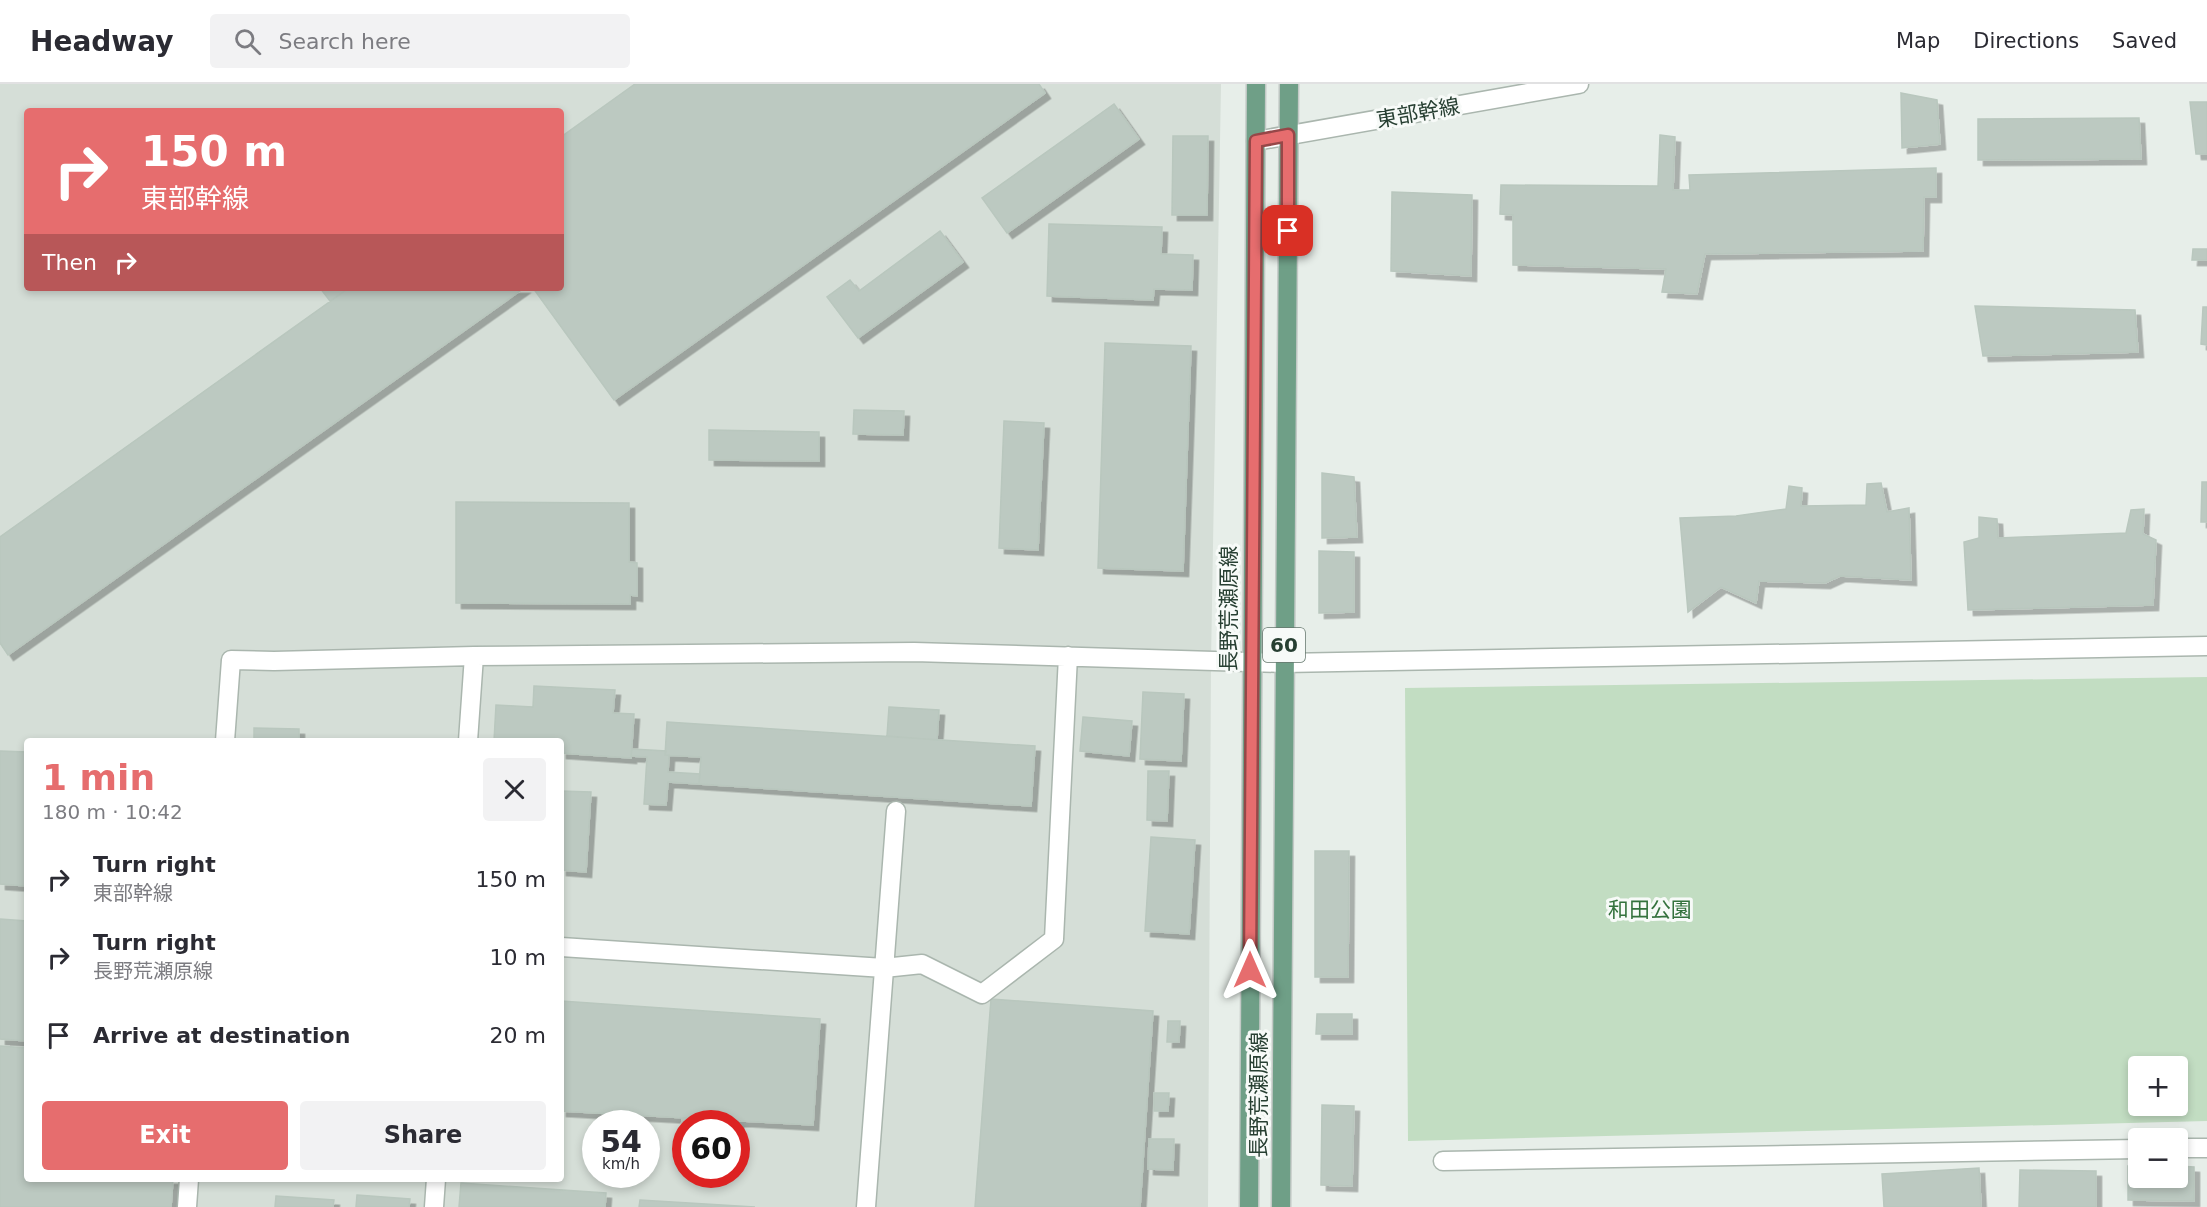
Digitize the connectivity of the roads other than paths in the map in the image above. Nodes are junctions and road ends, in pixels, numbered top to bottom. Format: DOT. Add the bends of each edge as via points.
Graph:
graph roads {
  1 [pos="1256,84"];
  2 [pos="1289,84"];
  3 [pos="1579,84"];
  4 [pos="1288,135"];
  5 [pos="1256,141"];
  6 [pos="2207,646"];
  7 [pos="474,656"];
  8 [pos="1068,656"];
  9 [pos="1251,663"];
  10 [pos="1284,663"];
  11 [pos="225,738"];
  12 [pos="468,738"];
  13 [pos="896,811"];
  14 [pos="564,946"];
  15 [pos="884,968"];
  16 [pos="2207,1148"];
  17 [pos="2128,1149"];
  18 [pos="2188,1149"];
  19 [pos="1443,1161"];
  20 [pos="189,1182"];
  21 [pos="436,1182"];
  22 [pos="187,1207"];
  23 [pos="434,1207"];
  24 [pos="866,1207"];
  25 [pos="1249,1207"];
  26 [pos="1281,1207"];
  1 -- 5 [label="main road, 長野荒瀬原線 / 60"];
  2 -- 4 [label="main road, 長野荒瀬原線 / 60"];
  3 -- 4 [label="street, 東部幹線"];
  4 -- 5 [label="street, 東部幹線"];
  4 -- 10 [label="main road, 長野荒瀬原線 / 60"];
  5 -- 9 [label="main road, 長野荒瀬原線 / 60"];
  6 -- 10 [label="street"];
  7 -- 8 [label="street" via="914,652"];
  7 -- 11 [label="street" via="231,660"];
  7 -- 12 [label="street"];
  8 -- 9 [label="street"];
  8 -- 15 [label="street" via="1054,939 982,994 922,964"];
  9 -- 10 [label="street"];
  9 -- 25 [label="main road, 長野荒瀬原線 / 60"];
  10 -- 26 [label="main road, 長野荒瀬原線 / 60"];
  13 -- 15 [label="street"];
  14 -- 15 [label="street"];
  15 -- 24 [label="street"];
  16 -- 18 [label="street"];
  17 -- 19 [label="street"];
  20 -- 22 [label="street"];
  21 -- 23 [label="street"];
}
